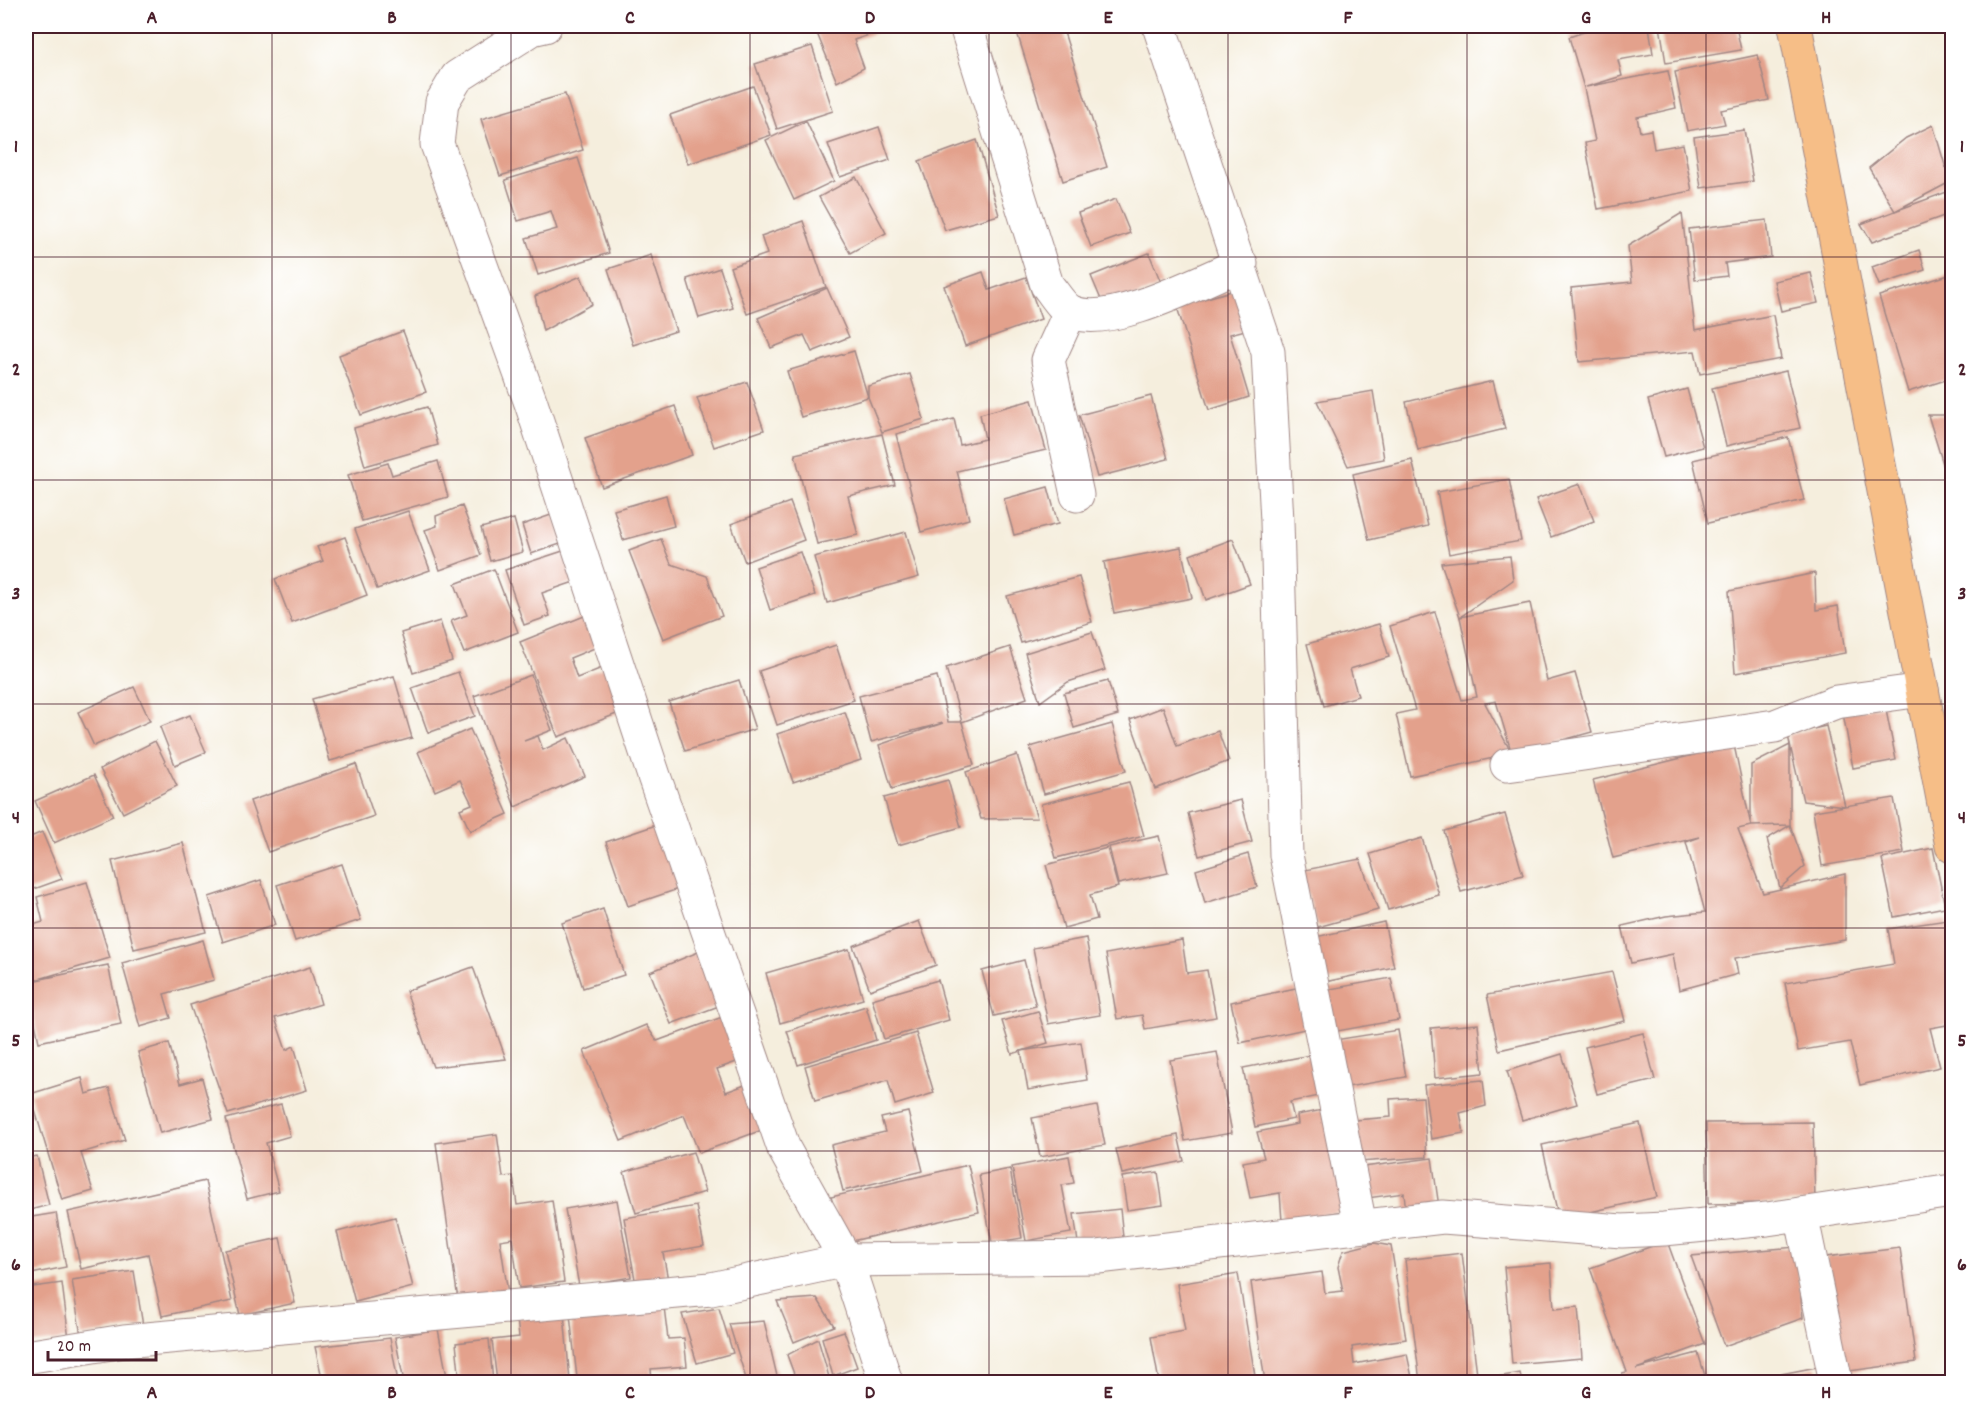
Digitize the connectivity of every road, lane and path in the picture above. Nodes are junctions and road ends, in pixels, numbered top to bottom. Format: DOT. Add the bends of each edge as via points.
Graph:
graph roads {
  1 [pos="545,26"];
  2 [pos="966,26"];
  3 [pos="1159,26"];
  4 [pos="1794,26"];
  5 [pos="1240,264"];
  6 [pos="1070,312"];
  7 [pos="1077,495"];
  8 [pos="1922,690"];
  9 [pos="1507,765"];
  10 [pos="1953,846"];
  11 [pos="1953,1191"];
  12 [pos="1801,1214"];
  13 [pos="1360,1225"];
  14 [pos="846,1260"];
  15 [pos="26,1357"];
  16 [pos="886,1383"];
  17 [pos="1836,1383"];
  1 -- 14 [label="street" via="532,29 457,77 442,102 437,144 531,403 654,776 784,1149"];
  2 -- 6 [label="street" via="1047,285"];
  3 -- 5 [label="street"];
  4 -- 8 [label="main road"];
  5 -- 6 [label="street" via="1119,314"];
  5 -- 13 [label="street" via="1268,352 1286,855"];
  6 -- 7 [label="street" via="1048,360"];
  8 -- 9 [label="street" via="1836,702 1776,726"];
  8 -- 10 [label="main road"];
  11 -- 12 [label="street"];
  12 -- 13 [label="street" via="1622,1231 1443,1217"];
  12 -- 17 [label="street"];
  13 -- 14 [label="street" via="1098,1257"];
  14 -- 15 [label="street" via="711,1289 124,1341"];
  14 -- 16 [label="street"];
}
